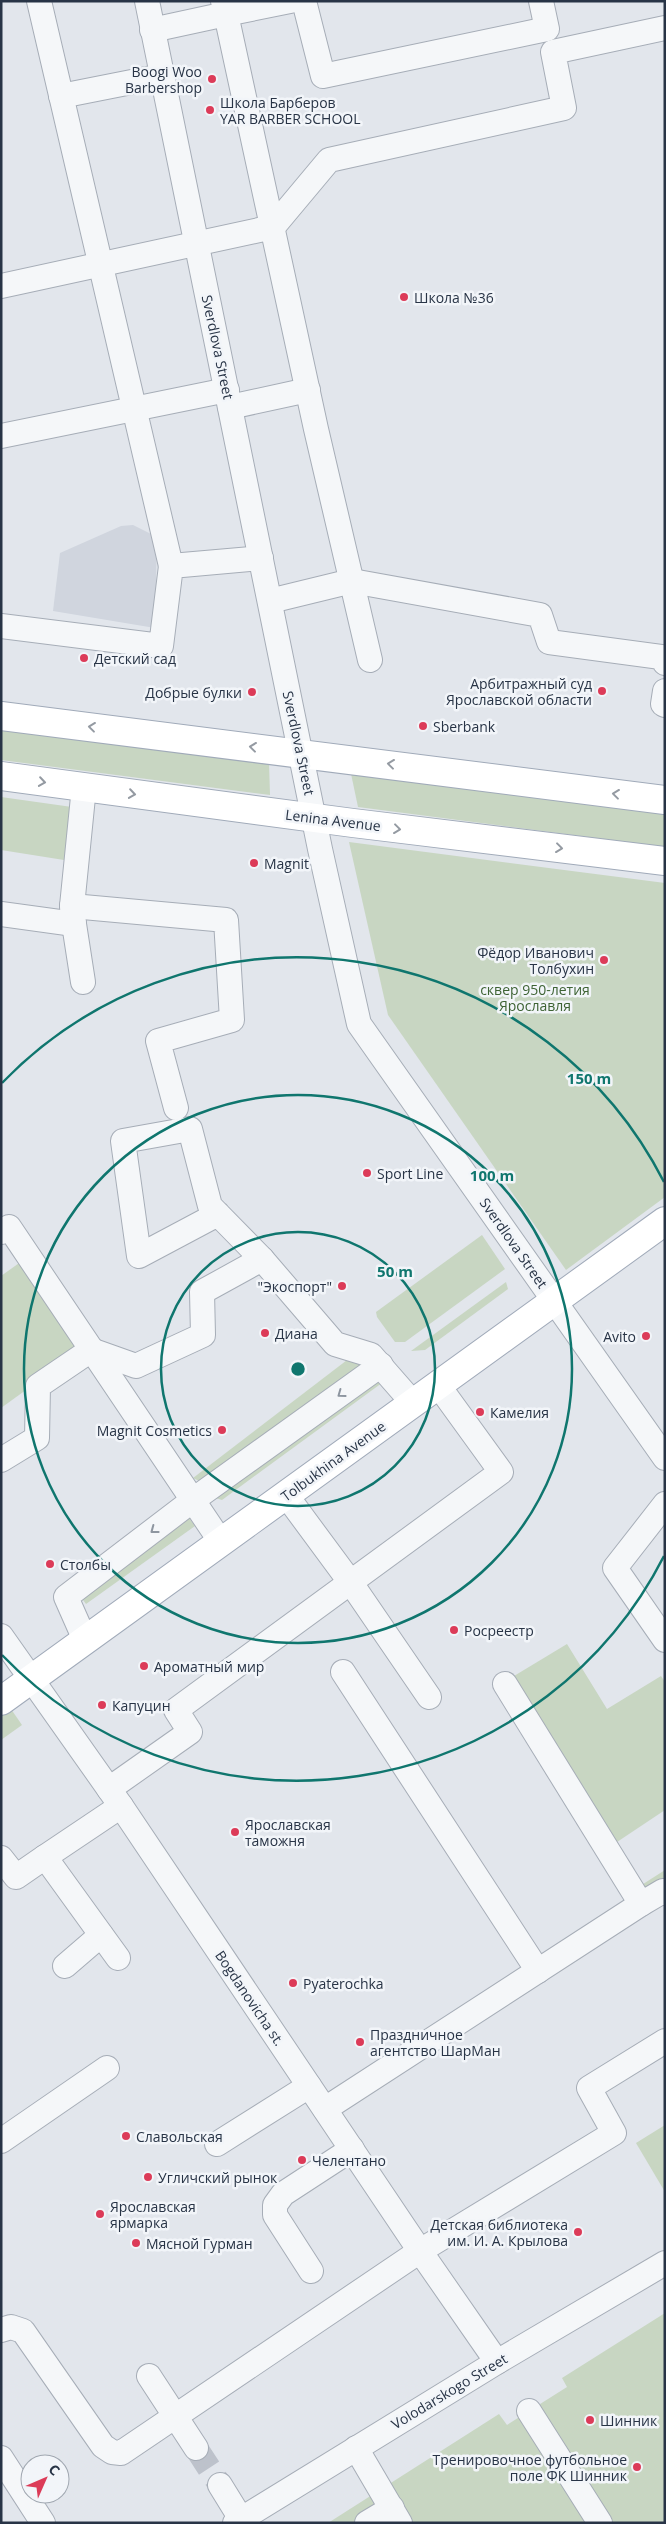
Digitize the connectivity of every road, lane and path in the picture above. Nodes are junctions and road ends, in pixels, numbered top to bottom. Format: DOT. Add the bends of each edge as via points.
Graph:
graph roads {
  1 [pos="40,1"];
  2 [pos="146,1"];
  3 [pos="290,1"];
  4 [pos="304,1"];
  5 [pos="541,1"];
  6 [pos="225,8"];
  7 [pos="665,28"];
  8 [pos="152,30"];
  9 [pos="162,76"];
  10 [pos="61,96"];
  11 [pos="273,227"];
  12 [pos="197,245"];
  13 [pos="100,265"];
  14 [pos="1,286"];
  15 [pos="308,390"];
  16 [pos="228,399"];
  17 [pos="135,409"];
  18 [pos="1,436"];
  19 [pos="261,558"];
  20 [pos="171,566"];
  21 [pos="352,580"];
  22 [pos="270,601"];
  23 [pos="1,626"];
  24 [pos="370,660"];
  25 [pos="665,663"];
  26 [pos="665,691"];
  27 [pos="665,704"];
  28 [pos="1,716"];
  29 [pos="301,753"];
  30 [pos="1,776"];
  31 [pos="84,787"];
  32 [pos="665,800"];
  33 [pos="314,818"];
  34 [pos="665,862"];
  35 [pos="1,914"];
  36 [pos="73,915"];
  37 [pos="83,982"];
  38 [pos="176,1108"];
  39 [pos="218,1214"];
  40 [pos="665,1221"];
  41 [pos="1,1232"];
  42 [pos="262,1259"];
  43 [pos="555,1301"];
  44 [pos="91,1350"];
  45 [pos="380,1366"];
  46 [pos="438,1384"];
  47 [pos="413,1403"];
  48 [pos="663,1452"];
  49 [pos="1,1460"];
  50 [pos="286,1495"];
  51 [pos="193,1500"];
  52 [pos="665,1504"];
  53 [pos="221,1542"];
  54 [pos="351,1584"];
  55 [pos="1,1636"];
  56 [pos="85,1640"];
  57 [pos="665,1640"];
  58 [pos="343,1672"];
  59 [pos="33,1678"];
  60 [pos="505,1684"];
  61 [pos="429,1697"];
  62 [pos="1,1701"];
  63 [pos="116,1798"];
  64 [pos="45,1856"];
  65 [pos="1,1858"];
  66 [pos="665,1893"];
  67 [pos="641,1904"];
  68 [pos="101,1935"];
  69 [pos="118,1958"];
  70 [pos="65,1966"];
  71 [pos="538,1971"];
  72 [pos="665,2042"];
  73 [pos="107,2068"];
  74 [pos="309,2086"];
  75 [pos="325,2109"];
  76 [pos="1,2141"];
  77 [pos="217,2144"];
  78 [pos="352,2149"];
  79 [pos="420,2251"];
  80 [pos="665,2263"];
  81 [pos="311,2271"];
  82 [pos="1,2330"];
  83 [pos="497,2362"];
  84 [pos="149,2376"];
  85 [pos="529,2411"];
  86 [pos="175,2416"];
  87 [pos="196,2448"];
  88 [pos="356,2448"];
  89 [pos="1,2458"];
  90 [pos="220,2485"];
  91 [pos="396,2515"];
  92 [pos="238,2521"];
  93 [pos="43,2523"];
  94 [pos="367,2523"];
  95 [pos="600,2523"];
  1 -- 10 [label="street"];
  2 -- 8 [label="street, Sverdlova Street"];
  3 -- 6 [label="street"];
  4 -- 5 [label="street" via="322,76 547,29"];
  6 -- 8 [label="street"];
  6 -- 11 [label="street"];
  7 -- 11 [label="street" via="553,52 564,108 329,160"];
  8 -- 9 [label="street, Sverdlova Street"];
  9 -- 10 [label="street"];
  9 -- 12 [label="street, Sverdlova Street"];
  10 -- 13 [label="street"];
  11 -- 12 [label="street"];
  11 -- 15 [label="street"];
  12 -- 13 [label="street"];
  12 -- 16 [label="street, Sverdlova Street"];
  13 -- 14 [label="street"];
  13 -- 17 [label="street"];
  15 -- 16 [label="street"];
  15 -- 21 [label="street"];
  16 -- 17 [label="street"];
  16 -- 19 [label="street, Sverdlova Street"];
  17 -- 18 [label="street"];
  17 -- 20 [label="street"];
  19 -- 20 [label="street"];
  19 -- 22 [label="street, Sverdlova Street"];
  20 -- 23 [label="street" via="161,646"];
  21 -- 22 [label="street"];
  21 -- 24 [label="street"];
  21 -- 25 [label="street" via="540,615 549,642 661,657"];
  22 -- 29 [label="street, Sverdlova Street"];
  26 -- 27 [label="street" via="662,704"];
  29 -- 28 [label="main road, one-way"];
  32 -- 29 [label="main road, one-way"];
  29 -- 33 [label="street, Sverdlova Street"];
  30 -- 31 [label="main road, Lenina Avenue, one-way"];
  31 -- 33 [label="main road, Lenina Avenue, one-way"];
  31 -- 36 [label="street"];
  33 -- 34 [label="main road, Lenina Avenue, one-way"];
  33 -- 43 [label="street, Sverdlova Street" via="359,1024"];
  35 -- 36 [label="street"];
  36 -- 37 [label="street"];
  36 -- 38 [label="street" via="226,920 232,1020 158,1041"];
  39 -- 39 [label="street" via="139,1256 123,1141 190,1130 210,1206"];
  39 -- 42 [label="street"];
  40 -- 43 [label="main road, Tolbukhina Avenue"];
  41 -- 44 [label="street" via="9,1227"];
  42 -- 44 [label="street" via="202,1292 203,1335 136,1366"];
  42 -- 45 [label="street" via="335,1344 371,1354"];
  43 -- 46 [label="main road, Tolbukhina Avenue"];
  43 -- 48 [label="street, Sverdlova Street"];
  44 -- 49 [label="street" via="38,1386 37,1438"];
  44 -- 51 [label="street"];
  45 -- 47 [label="street"];
  45 -- 51 [label="street, one-way"];
  46 -- 47 [label="main road, Tolbukhina Avenue"];
  46 -- 54 [label="street" via="501,1472"];
  47 -- 50 [label="main road, Tolbukhina Avenue"];
  50 -- 53 [label="main road, Tolbukhina Avenue"];
  50 -- 54 [label="street"];
  51 -- 53 [label="street"];
  51 -- 56 [label="street, one-way" via="66,1598"];
  52 -- 57 [label="street" via="615,1568"];
  53 -- 56 [label="main road, Tolbukhina Avenue"];
  54 -- 61 [label="street"];
  54 -- 63 [label="street" via="331,1595 176,1710 190,1732"];
  55 -- 59 [label="street, Bogdanovicha st."];
  56 -- 59 [label="main road, Tolbukhina Avenue"];
  58 -- 71 [label="street"];
  59 -- 62 [label="main road, Tolbukhina Avenue"];
  59 -- 63 [label="street, Bogdanovicha st."];
  60 -- 67 [label="street"];
  63 -- 64 [label="street"];
  63 -- 74 [label="street, Bogdanovicha st."];
  64 -- 65 [label="street" via="16,1877"];
  64 -- 68 [label="street"];
  66 -- 67 [label="street" via="663,1891"];
  67 -- 71 [label="street"];
  68 -- 69 [label="street"];
  68 -- 70 [label="street"];
  71 -- 75 [label="street"];
  72 -- 79 [label="street" via="589,2088 614,2133"];
  73 -- 76 [label="street"];
  74 -- 75 [label="street, Bogdanovicha st."];
  74 -- 77 [label="street"];
  75 -- 78 [label="street, Bogdanovicha st."];
  78 -- 79 [label="street, Bogdanovicha st."];
  78 -- 81 [label="street" via="283,2194 275,2205 275,2215"];
  79 -- 83 [label="street, Bogdanovicha st."];
  79 -- 86 [label="street"];
  80 -- 83 [label="street, Volodarskogo Street"];
  82 -- 86 [label="street" via="10,2327 23,2331 108,2450 121,2452"];
  83 -- 88 [label="street, Volodarskogo Street"];
  84 -- 86 [label="street"];
  85 -- 95 [label="street"];
  86 -- 87 [label="street"];
  88 -- 91 [label="street"];
  88 -- 92 [label="street, Volodarskogo Street"];
  89 -- 93 [label="street"];
  90 -- 92 [label="street"];
  91 -- 94 [label="street"];
}
